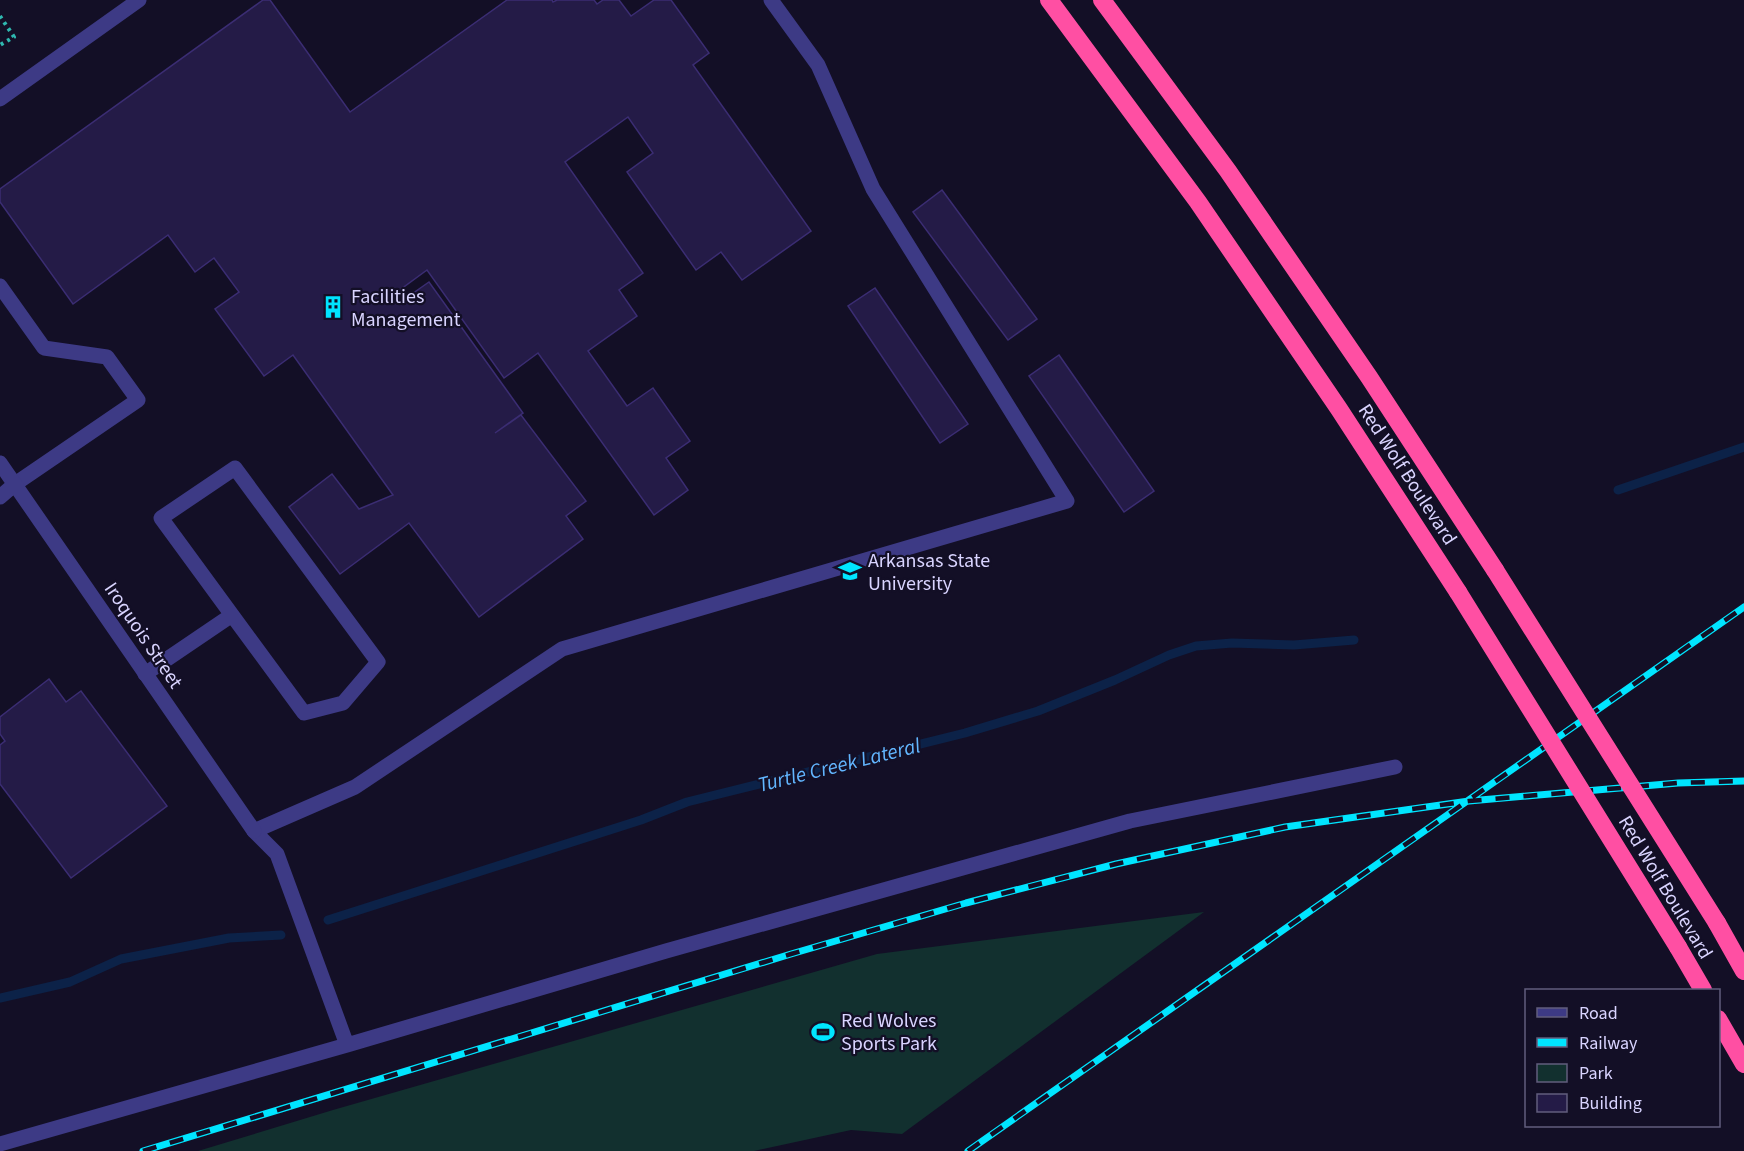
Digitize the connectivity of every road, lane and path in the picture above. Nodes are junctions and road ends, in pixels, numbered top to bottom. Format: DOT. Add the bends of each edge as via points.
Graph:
graph roads {
  1 [pos="139,0"];
  2 [pos="771,0"];
  3 [pos="1049,0"];
  4 [pos="1102,0"];
  5 [pos="0,16"];
  6 [pos="0,45"];
  7 [pos="0,99"];
  8 [pos="0,286"];
  9 [pos="0,463"];
  10 [pos="15,484"];
  11 [pos="0,497"];
  12 [pos="232,615"];
  13 [pos="145,675"];
  14 [pos="1395,767"];
  15 [pos="254,831"];
  16 [pos="1744,971"];
  17 [pos="1702,989"];
  18 [pos="1720,1021"];
  19 [pos="347,1045"];
  20 [pos="1744,1064"];
  21 [pos="0,1144"];
  1 -- 7 [label="street"];
  2 -- 15 [label="street" via="818,65 873,189 1067,501 562,649 355,787"];
  3 -- 17 [label="highway, Red Wolf Boulevard, bridge" via="1198,202 1339,409 1458,592"];
  4 -- 16 [label="highway, Red Wolf Boulevard, bridge" via="1228,171 1369,377 1495,570"];
  5 -- 6 [label="path" via="14,37"];
  8 -- 10 [label="street" via="44,348 107,357 138,400"];
  9 -- 10 [label="street, Iroquois Street"];
  10 -- 11 [label="street"];
  10 -- 13 [label="street, Iroquois Street"];
  12 -- 12 [label="street" via="161,518 235,468 378,662 343,703 304,713"];
  12 -- 13 [label="street"];
  13 -- 15 [label="street, Iroquois Street"];
  14 -- 19 [label="street" via="1130,821"];
  15 -- 19 [label="street, Iroquois Street" via="277,854"];
  18 -- 20 [label="highway"];
  19 -- 21 [label="street"];
}
